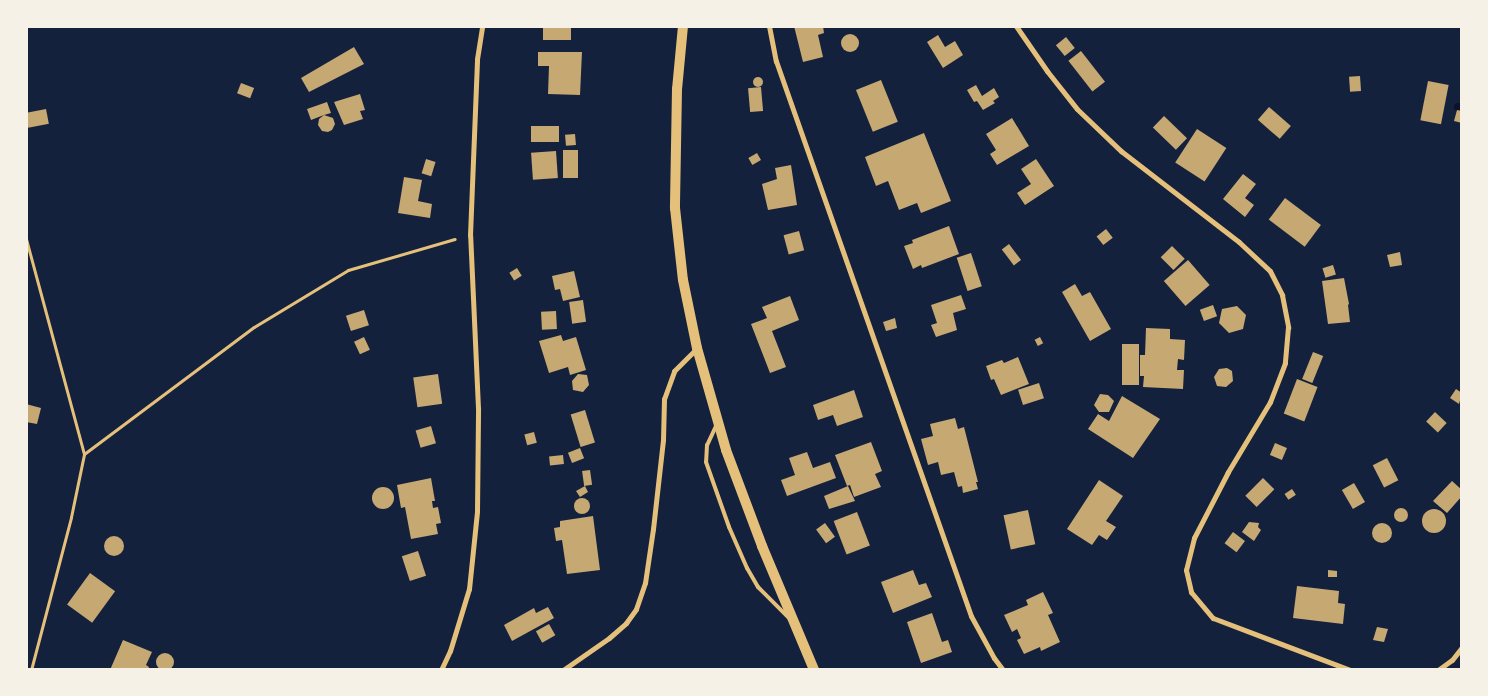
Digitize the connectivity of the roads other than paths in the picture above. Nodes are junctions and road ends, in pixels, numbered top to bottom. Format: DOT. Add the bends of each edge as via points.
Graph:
graph roads {
  1 [pos="482,26"];
  2 [pos="683,26"];
  3 [pos="769,26"];
  4 [pos="1016,26"];
  5 [pos="697,348"];
  6 [pos="718,422"];
  7 [pos="795,623"];
  8 [pos="1462,647"];
  9 [pos="441,670"];
  10 [pos="564,670"];
  11 [pos="814,670"];
  12 [pos="1003,670"];
  13 [pos="1350,670"];
  14 [pos="1438,670"];
  1 -- 9 [label="street" via="470,235 478,408 477,511 469,589 450,652"];
  2 -- 5 [label="main road" via="677,89 675,208 683,280"];
  3 -- 12 [label="street" via="776,61 970,616"];
  4 -- 13 [label="street" via="1077,109 1121,151 1239,242 1270,271 1282,295 1288,327 1285,363 1270,402 1228,472 1194,538 1186,570 1191,592 1213,618"];
  5 -- 6 [label="main road"];
  5 -- 10 [label="street" via="674,371 664,399 653,529 645,583 636,609 609,638"];
  6 -- 7 [label="main road" via="759,537"];
  6 -- 7 [label="lane" via="707,445 706,462 729,527 746,568 758,587"];
  7 -- 11 [label="main road"];
  8 -- 14 [label="street"];
}
